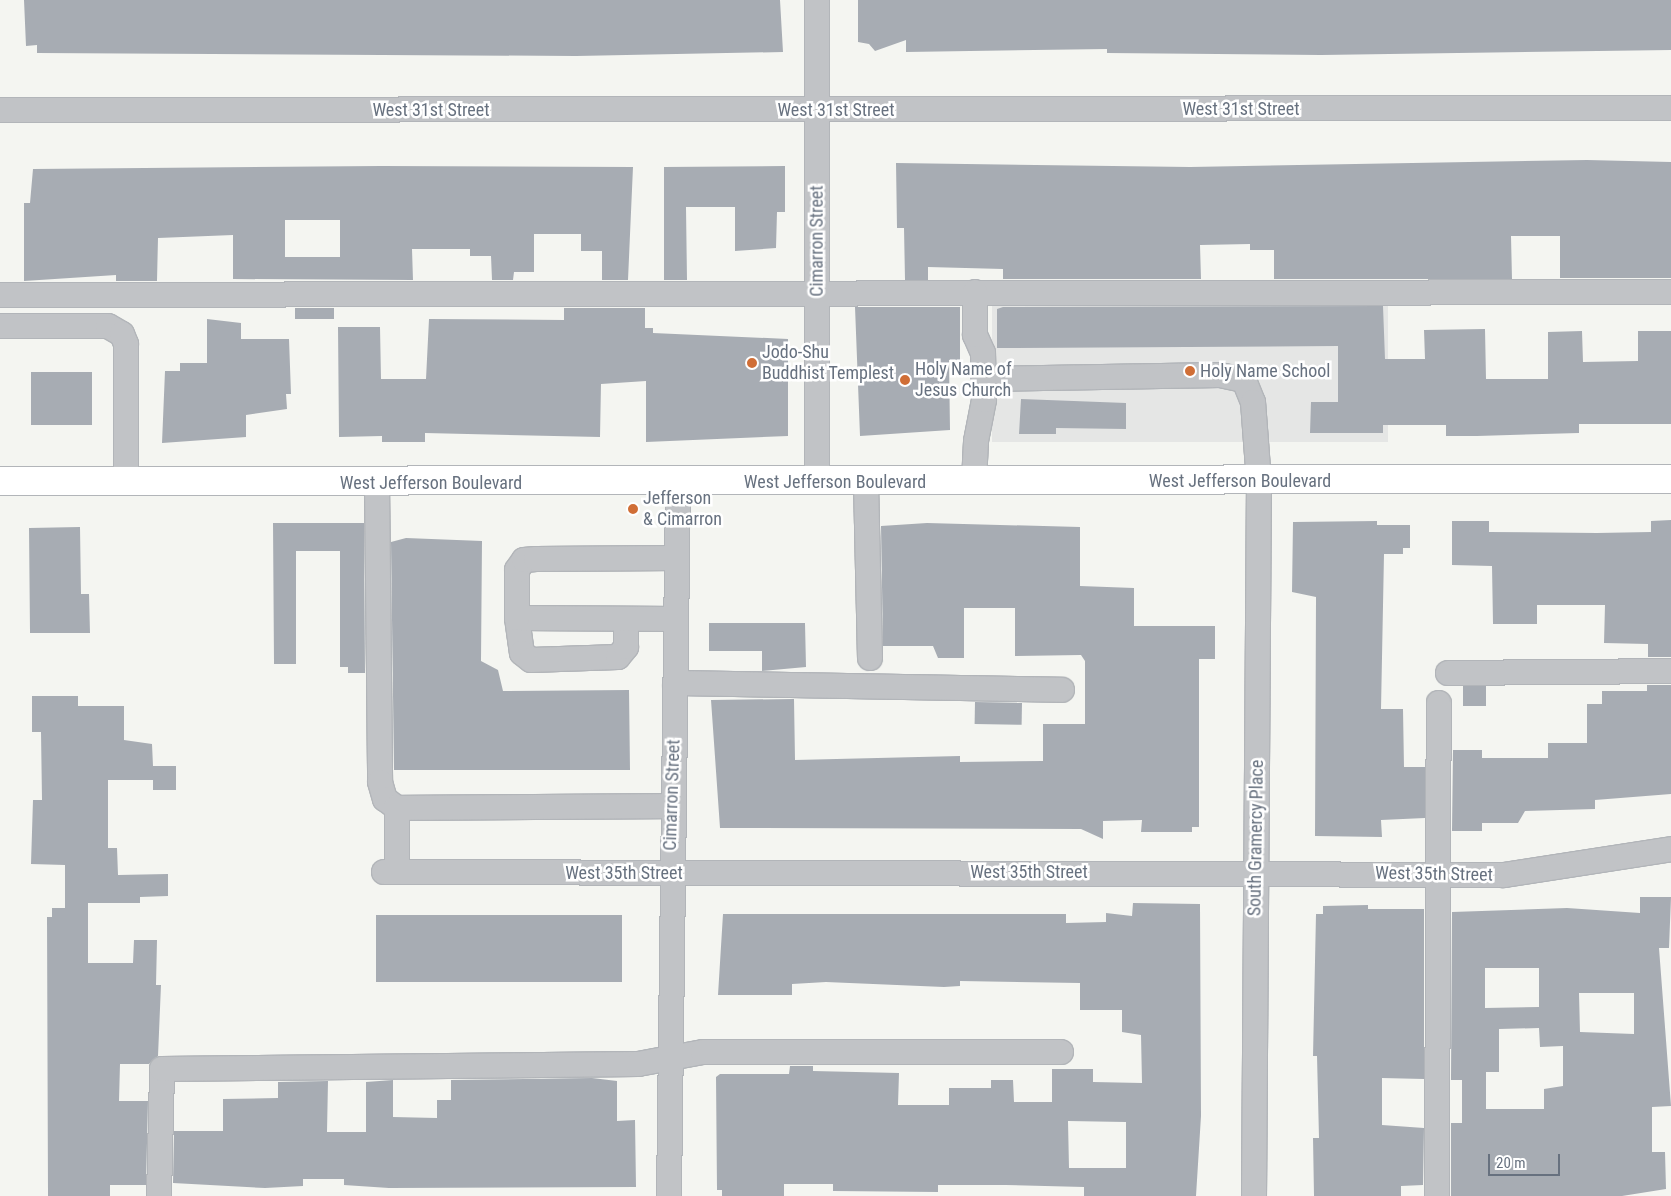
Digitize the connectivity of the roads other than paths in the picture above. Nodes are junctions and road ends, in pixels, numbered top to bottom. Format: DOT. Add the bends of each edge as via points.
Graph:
graph roads {
  1 [pos="817,0"];
  2 [pos="1671,108"];
  3 [pos="0,110"];
  4 [pos="817,110"];
  5 [pos="817,292"];
  6 [pos="975,292"];
  7 [pos="1671,292"];
  8 [pos="0,295"];
  9 [pos="0,326"];
  10 [pos="984,379"];
  11 [pos="1671,479"];
  12 [pos="0,481"];
  13 [pos="974,481"];
  14 [pos="1259,481"];
  15 [pos="126,482"];
  16 [pos="817,482"];
  17 [pos="866,482"];
  18 [pos="378,483"];
  19 [pos="678,483"];
  20 [pos="677,558"];
  21 [pos="517,618"];
  22 [pos="626,620"];
  23 [pos="676,620"];
  24 [pos="870,658"];
  25 [pos="1671,671"];
  26 [pos="1448,673"];
  27 [pos="675,683"];
  28 [pos="1062,690"];
  29 [pos="1439,703"];
  30 [pos="672,806"];
  31 [pos="397,808"];
  32 [pos="1671,849"];
  33 [pos="1255,872"];
  34 [pos="670,874"];
  35 [pos="1440,874"];
  36 [pos="1061,1052"];
  37 [pos="670,1058"];
  38 [pos="159,1196"];
  39 [pos="669,1196"];
  40 [pos="1254,1196"];
  41 [pos="1437,1196"];
  1 -- 4 [label="street, Cimarron Street"];
  2 -- 4 [label="street, West 31st Street"];
  3 -- 4 [label="street, West 31st Street"];
  4 -- 5 [label="street, Cimarron Street"];
  5 -- 6 [label="street"];
  5 -- 8 [label="street"];
  5 -- 16 [label="street, Cimarron Street"];
  6 -- 7 [label="street"];
  6 -- 10 [label="street" via="975,335 982,353"];
  9 -- 15 [label="street" via="108,326 122,334 126,344"];
  10 -- 13 [label="street"];
  10 -- 14 [label="street, South Gramercy Place" via="1220,375 1244,380 1253,402"];
  11 -- 14 [label="main road, West Jefferson Boulevard"];
  12 -- 15 [label="main road, West Jefferson Boulevard"];
  13 -- 14 [label="main road, West Jefferson Boulevard"];
  13 -- 17 [label="main road, West Jefferson Boulevard"];
  14 -- 33 [label="street, South Gramercy Place"];
  15 -- 18 [label="main road, West Jefferson Boulevard"];
  16 -- 17 [label="main road, West Jefferson Boulevard"];
  16 -- 19 [label="main road, West Jefferson Boulevard"];
  17 -- 24 [label="street"];
  18 -- 19 [label="main road, West Jefferson Boulevard"];
  18 -- 31 [label="street" via="380,782 385,799"];
  19 -- 20 [label="street, Cimarron Street"];
  20 -- 21 [label="street" via="524,560 517,570"];
  20 -- 23 [label="street, Cimarron Street"];
  21 -- 22 [label="street"];
  21 -- 22 [label="street" via="522,654 531,660 618,658 626,648"];
  22 -- 23 [label="street"];
  23 -- 27 [label="street, Cimarron Street"];
  25 -- 26 [label="street"];
  27 -- 28 [label="street"];
  27 -- 30 [label="street, Cimarron Street"];
  29 -- 35 [label="street"];
  30 -- 31 [label="street"];
  30 -- 34 [label="street, Cimarron Street"];
  31 -- 34 [label="street, West 35th Street" via="391,872"];
  32 -- 35 [label="street, West 35th Street" via="1540,872"];
  33 -- 34 [label="street, West 35th Street"];
  33 -- 35 [label="street, West 35th Street"];
  33 -- 40 [label="street, South Gramercy Place"];
  34 -- 37 [label="street, Cimarron Street"];
  35 -- 41 [label="street"];
  36 -- 37 [label="street" via="703,1052"];
  37 -- 38 [label="street" via="638,1064 162,1069"];
  37 -- 39 [label="street, Cimarron Street"];
}
